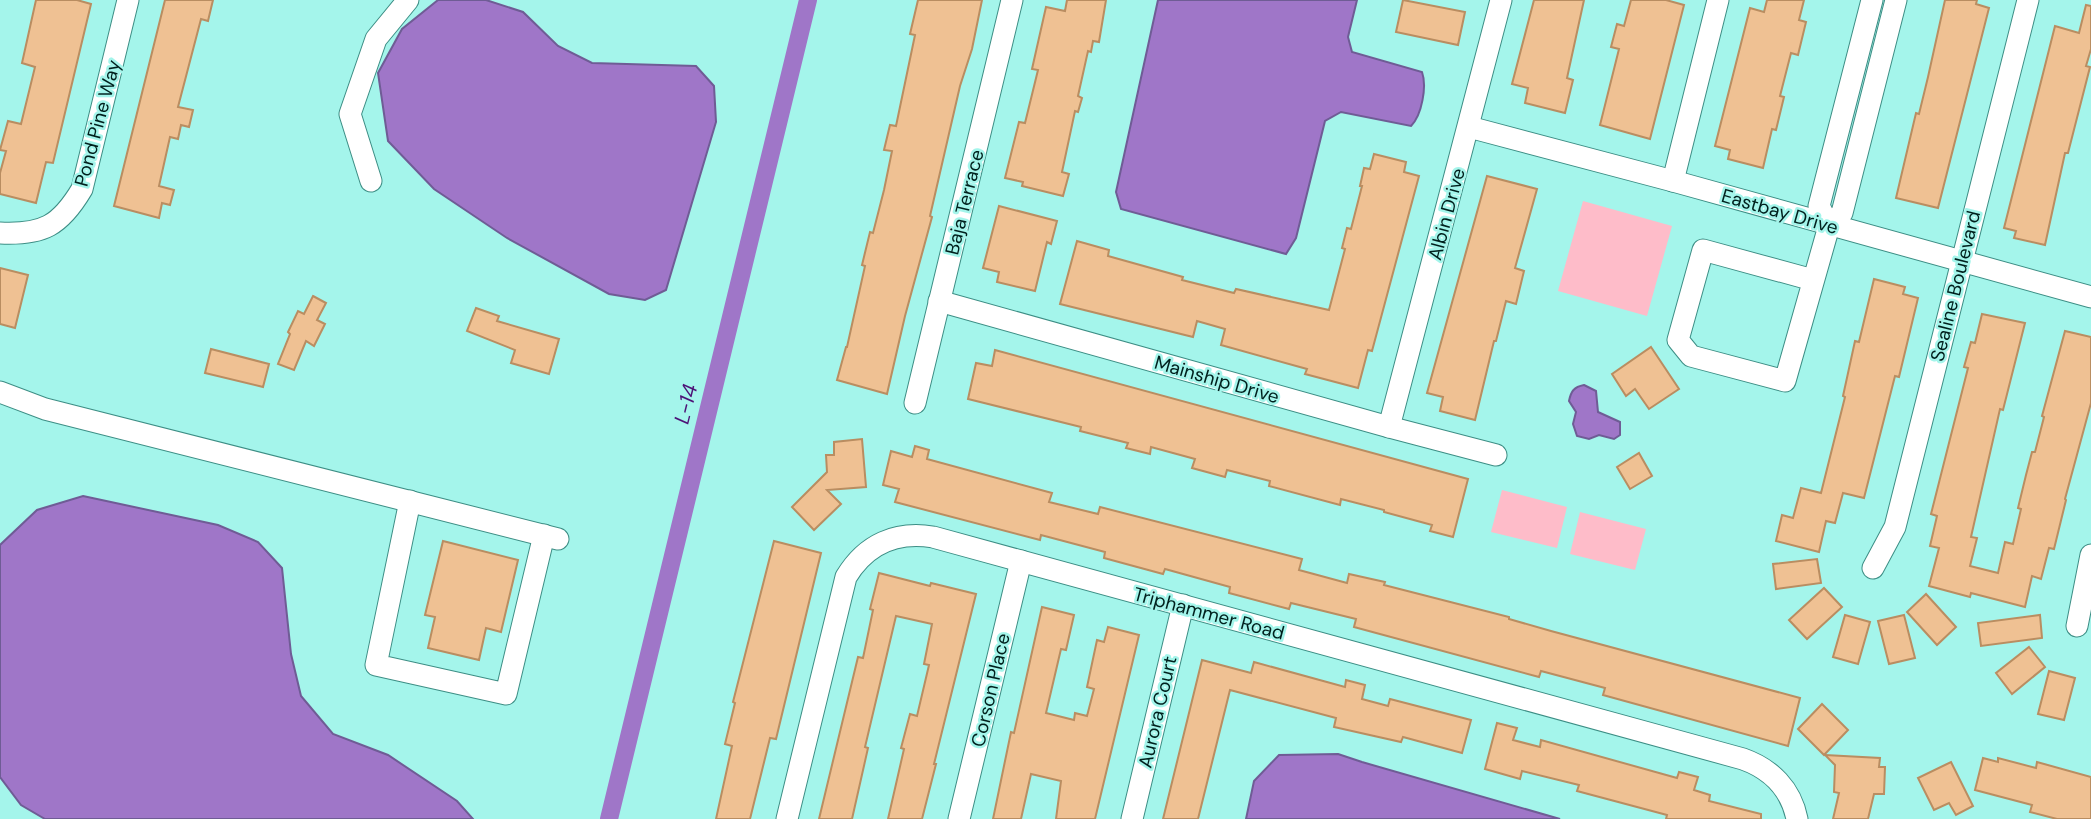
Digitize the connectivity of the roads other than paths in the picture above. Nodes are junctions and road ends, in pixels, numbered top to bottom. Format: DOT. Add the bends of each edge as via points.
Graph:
graph roads {
  1 [pos="128,0"];
  2 [pos="408,0"];
  3 [pos="1012,0"];
  4 [pos="1501,0"];
  5 [pos="1718,0"];
  6 [pos="1872,0"];
  7 [pos="1896,0"];
  8 [pos="2028,0"];
  9 [pos="1469,127"];
  10 [pos="371,181"];
  11 [pos="1673,181"];
  12 [pos="1829,226"];
  13 [pos="0,233"];
  14 [pos="1961,262"];
  15 [pos="1814,280"];
  16 [pos="2091,297"];
  17 [pos="939,301"];
  18 [pos="0,392"];
  19 [pos="915,403"];
  20 [pos="1389,427"];
  21 [pos="1496,454"];
  22 [pos="410,501"];
  23 [pos="2091,555"];
  24 [pos="1021,561"];
  25 [pos="1873,568"];
  26 [pos="1183,606"];
  27 [pos="2077,626"];
  28 [pos="787,819"];
  29 [pos="959,819"];
  30 [pos="1132,819"];
  31 [pos="1797,819"];
  1 -- 13 [label="street, Pond Pine Way" via="82,189 68,212 41,231"];
  2 -- 10 [label="street" via="376,38 350,114"];
  3 -- 17 [label="street, Baja Terrace"];
  4 -- 9 [label="street, Albin Drive"];
  5 -- 11 [label="street"];
  6 -- 12 [label="street" via="1819,206"];
  7 -- 12 [label="street" via="1842,213"];
  8 -- 14 [label="street, Sealine Boulevard"];
  9 -- 11 [label="street, Eastbay Drive"];
  9 -- 20 [label="street, Albin Drive"];
  11 -- 12 [label="street, Eastbay Drive"];
  12 -- 14 [label="street, Eastbay Drive"];
  12 -- 15 [label="street"];
  14 -- 16 [label="street, Eastbay Drive"];
  14 -- 25 [label="street, Sealine Boulevard" via="1895,527"];
  15 -- 15 [label="street" via="1785,381 1691,356 1678,340 1703,250"];
  17 -- 19 [label="street, Baja Terrace"];
  17 -- 20 [label="street, Mainship Drive"];
  18 -- 22 [label="street" via="45,409"];
  20 -- 21 [label="street, Mainship Drive"];
  22 -- 22 [label="street" via="551,537 506,694 376,665"];
  23 -- 27 [label="street"];
  24 -- 26 [label="street, Triphammer Road"];
  24 -- 28 [label="street, Triphammer Road" via="921,535 895,537 862,556 842,589"];
  24 -- 29 [label="street, Corson Place"];
  26 -- 30 [label="street, Aurora Court"];
  26 -- 31 [label="street, Triphammer Road" via="1744,759 1777,779"];
}
